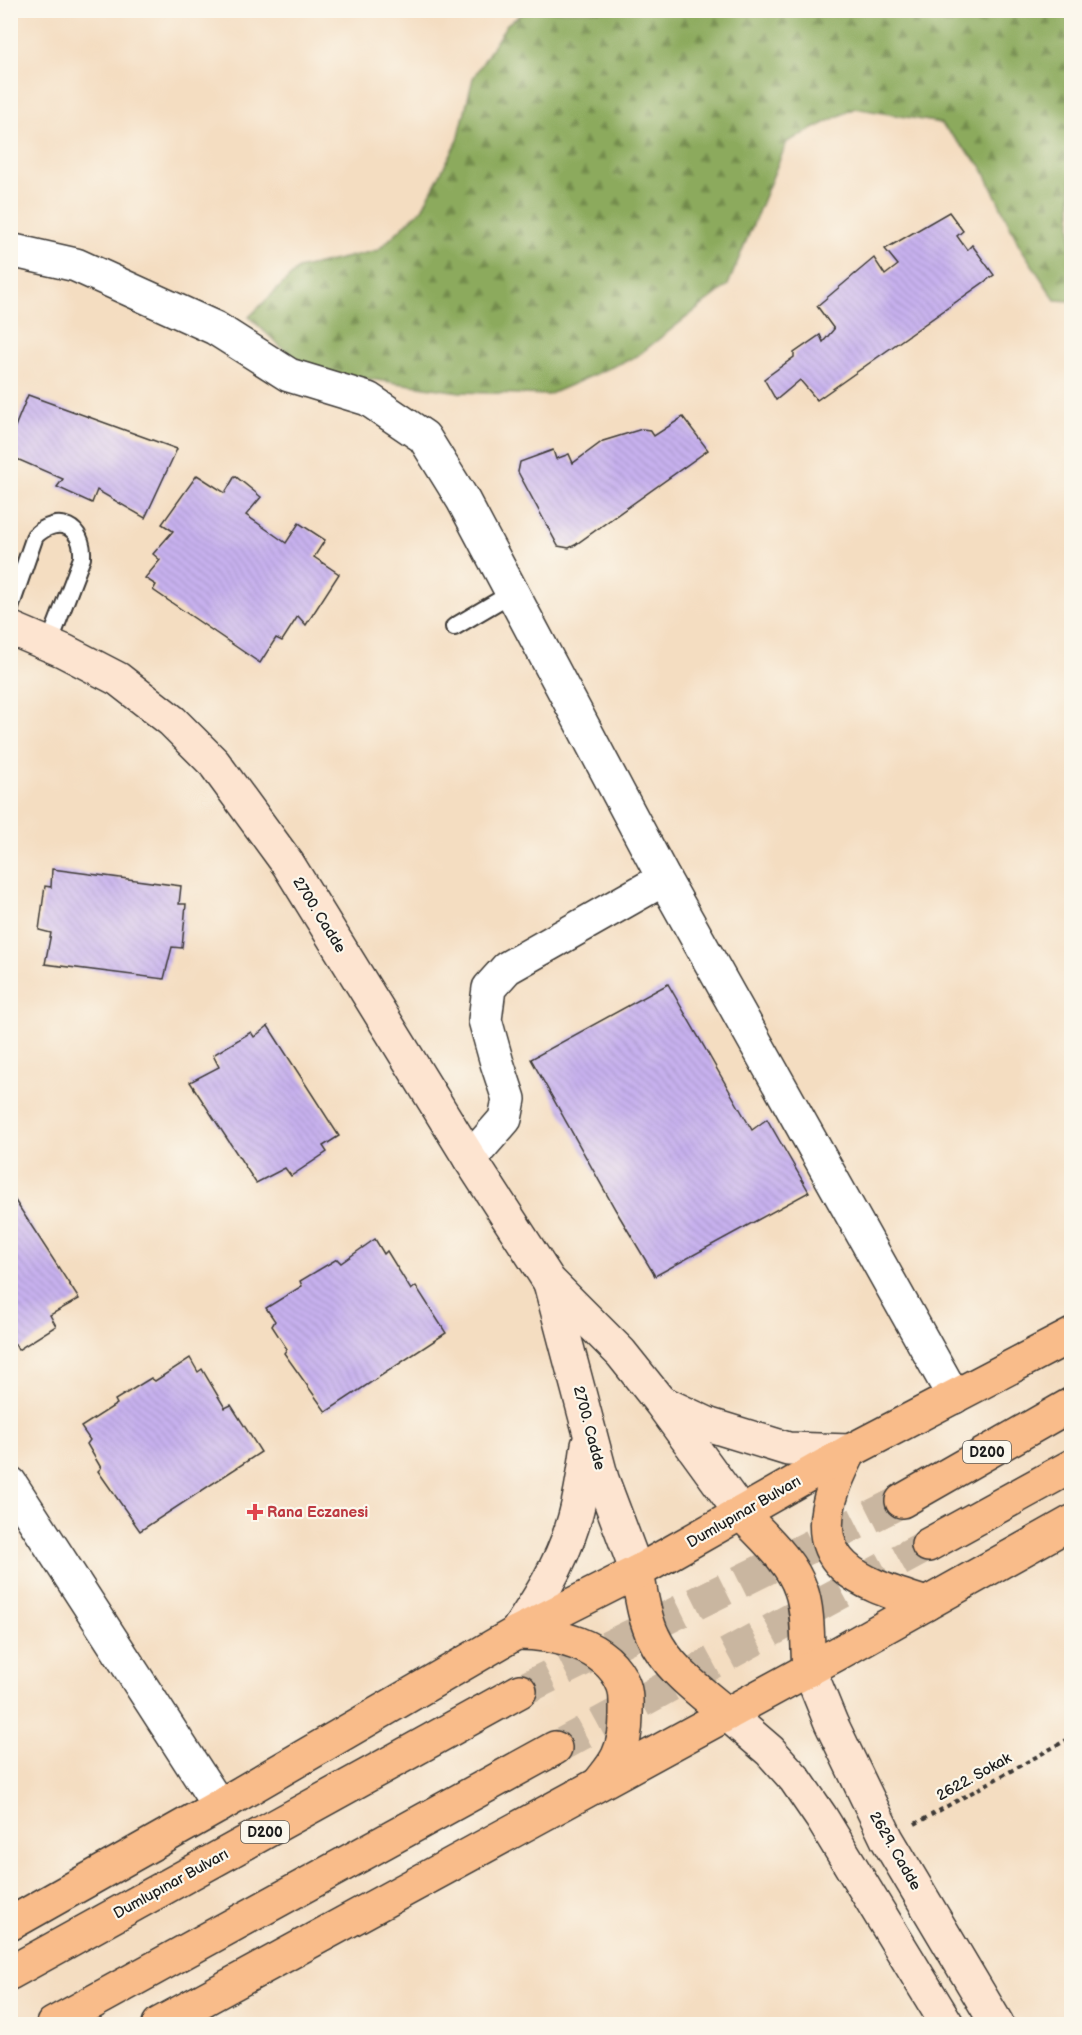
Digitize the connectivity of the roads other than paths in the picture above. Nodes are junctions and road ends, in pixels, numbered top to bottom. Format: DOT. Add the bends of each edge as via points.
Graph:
graph roads {
  1 [pos="10,250"];
  2 [pos="512,593"];
  3 [pos="10,608"];
  4 [pos="454,627"];
  5 [pos="10,628"];
  6 [pos="49,644"];
  7 [pos="664,879"];
  8 [pos="470,1159"];
  9 [pos="549,1281"];
  10 [pos="1071,1335"];
  11 [pos="954,1397"];
  12 [pos="661,1403"];
  13 [pos="1071,1404"];
  14 [pos="590,1434"];
  15 [pos="850,1451"];
  16 [pos="1071,1466"];
  17 [pos="10,1483"];
  18 [pos="902,1501"];
  19 [pos="741,1513"];
  20 [pos="1071,1522"];
  21 [pos="928,1545"];
  22 [pos="637,1572"];
  23 [pos="926,1604"];
  24 [pos="516,1633"];
  25 [pos="809,1669"];
  26 [pos="520,1691"];
  27 [pos="727,1714"];
  28 [pos="555,1748"];
  29 [pos="599,1784"];
  30 [pos="219,1806"];
  31 [pos="10,1924"];
  32 [pos="10,1973"];
  33 [pos="53,2025"];
  34 [pos="159,2025"];
  35 [pos="947,2025"];
  36 [pos="997,2025"];
  1 -- 2 [label="street" via="76,265 215,328 289,375 368,399 424,437 463,500"];
  2 -- 4 [label="lane"];
  2 -- 7 [label="street"];
  3 -- 6 [label="lane" via="35,536 44,527 56,524 68,526 78,534 83,545 82,558"];
  5 -- 6 [label="street, 2700. Cadde"];
  6 -- 8 [label="street, 2700. Cadde" via="118,679 172,721 214,764 288,864"];
  7 -- 8 [label="street" via="507,968 489,988 485,1020 510,1099 505,1119"];
  7 -- 11 [label="street"];
  8 -- 9 [label="street, 2700. Cadde"];
  9 -- 12 [label="street, 2700. Cadde" via="621,1353"];
  9 -- 14 [label="street, 2700. Cadde"];
  10 -- 11 [label="highway, Dumlupınar Bulvarı"];
  11 -- 15 [label="highway, Dumlupınar Bulvarı"];
  12 -- 15 [label="street" via="710,1425 788,1449"];
  12 -- 19 [label="street, 2700. Cadde"];
  13 -- 18 [label="highway, D200"];
  14 -- 22 [label="street, 2700. Cadde" via="612,1509"];
  14 -- 24 [label="street" via="578,1504 565,1548"];
  15 -- 19 [label="highway, Dumlupınar Bulvarı"];
  15 -- 23 [label="highway" via="829,1506 827,1535 833,1554 847,1570 866,1582"];
  16 -- 21 [label="highway"];
  17 -- 30 [label="street"];
  19 -- 22 [label="highway, Dumlupınar Bulvarı"];
  19 -- 25 [label="highway" via="784,1560 801,1590"];
  20 -- 23 [label="highway"];
  22 -- 24 [label="highway, Dumlupınar Bulvarı"];
  22 -- 27 [label="highway" via="652,1635 665,1657"];
  23 -- 25 [label="highway"];
  24 -- 29 [label="highway" via="536,1633 584,1647 605,1659 617,1672 624,1685 626,1731 618,1758"];
  24 -- 30 [label="highway, Dumlupınar Bulvarı"];
  25 -- 27 [label="highway"];
  25 -- 36 [label="street, 2629. Cadde" via="887,1839"];
  26 -- 32 [label="highway, Dumlupınar Bulvarı / D200"];
  27 -- 29 [label="highway"];
  27 -- 35 [label="street" via="770,1752 822,1816"];
  28 -- 33 [label="highway"];
  29 -- 34 [label="highway"];
  30 -- 31 [label="highway, Dumlupınar Bulvarı"];
}
